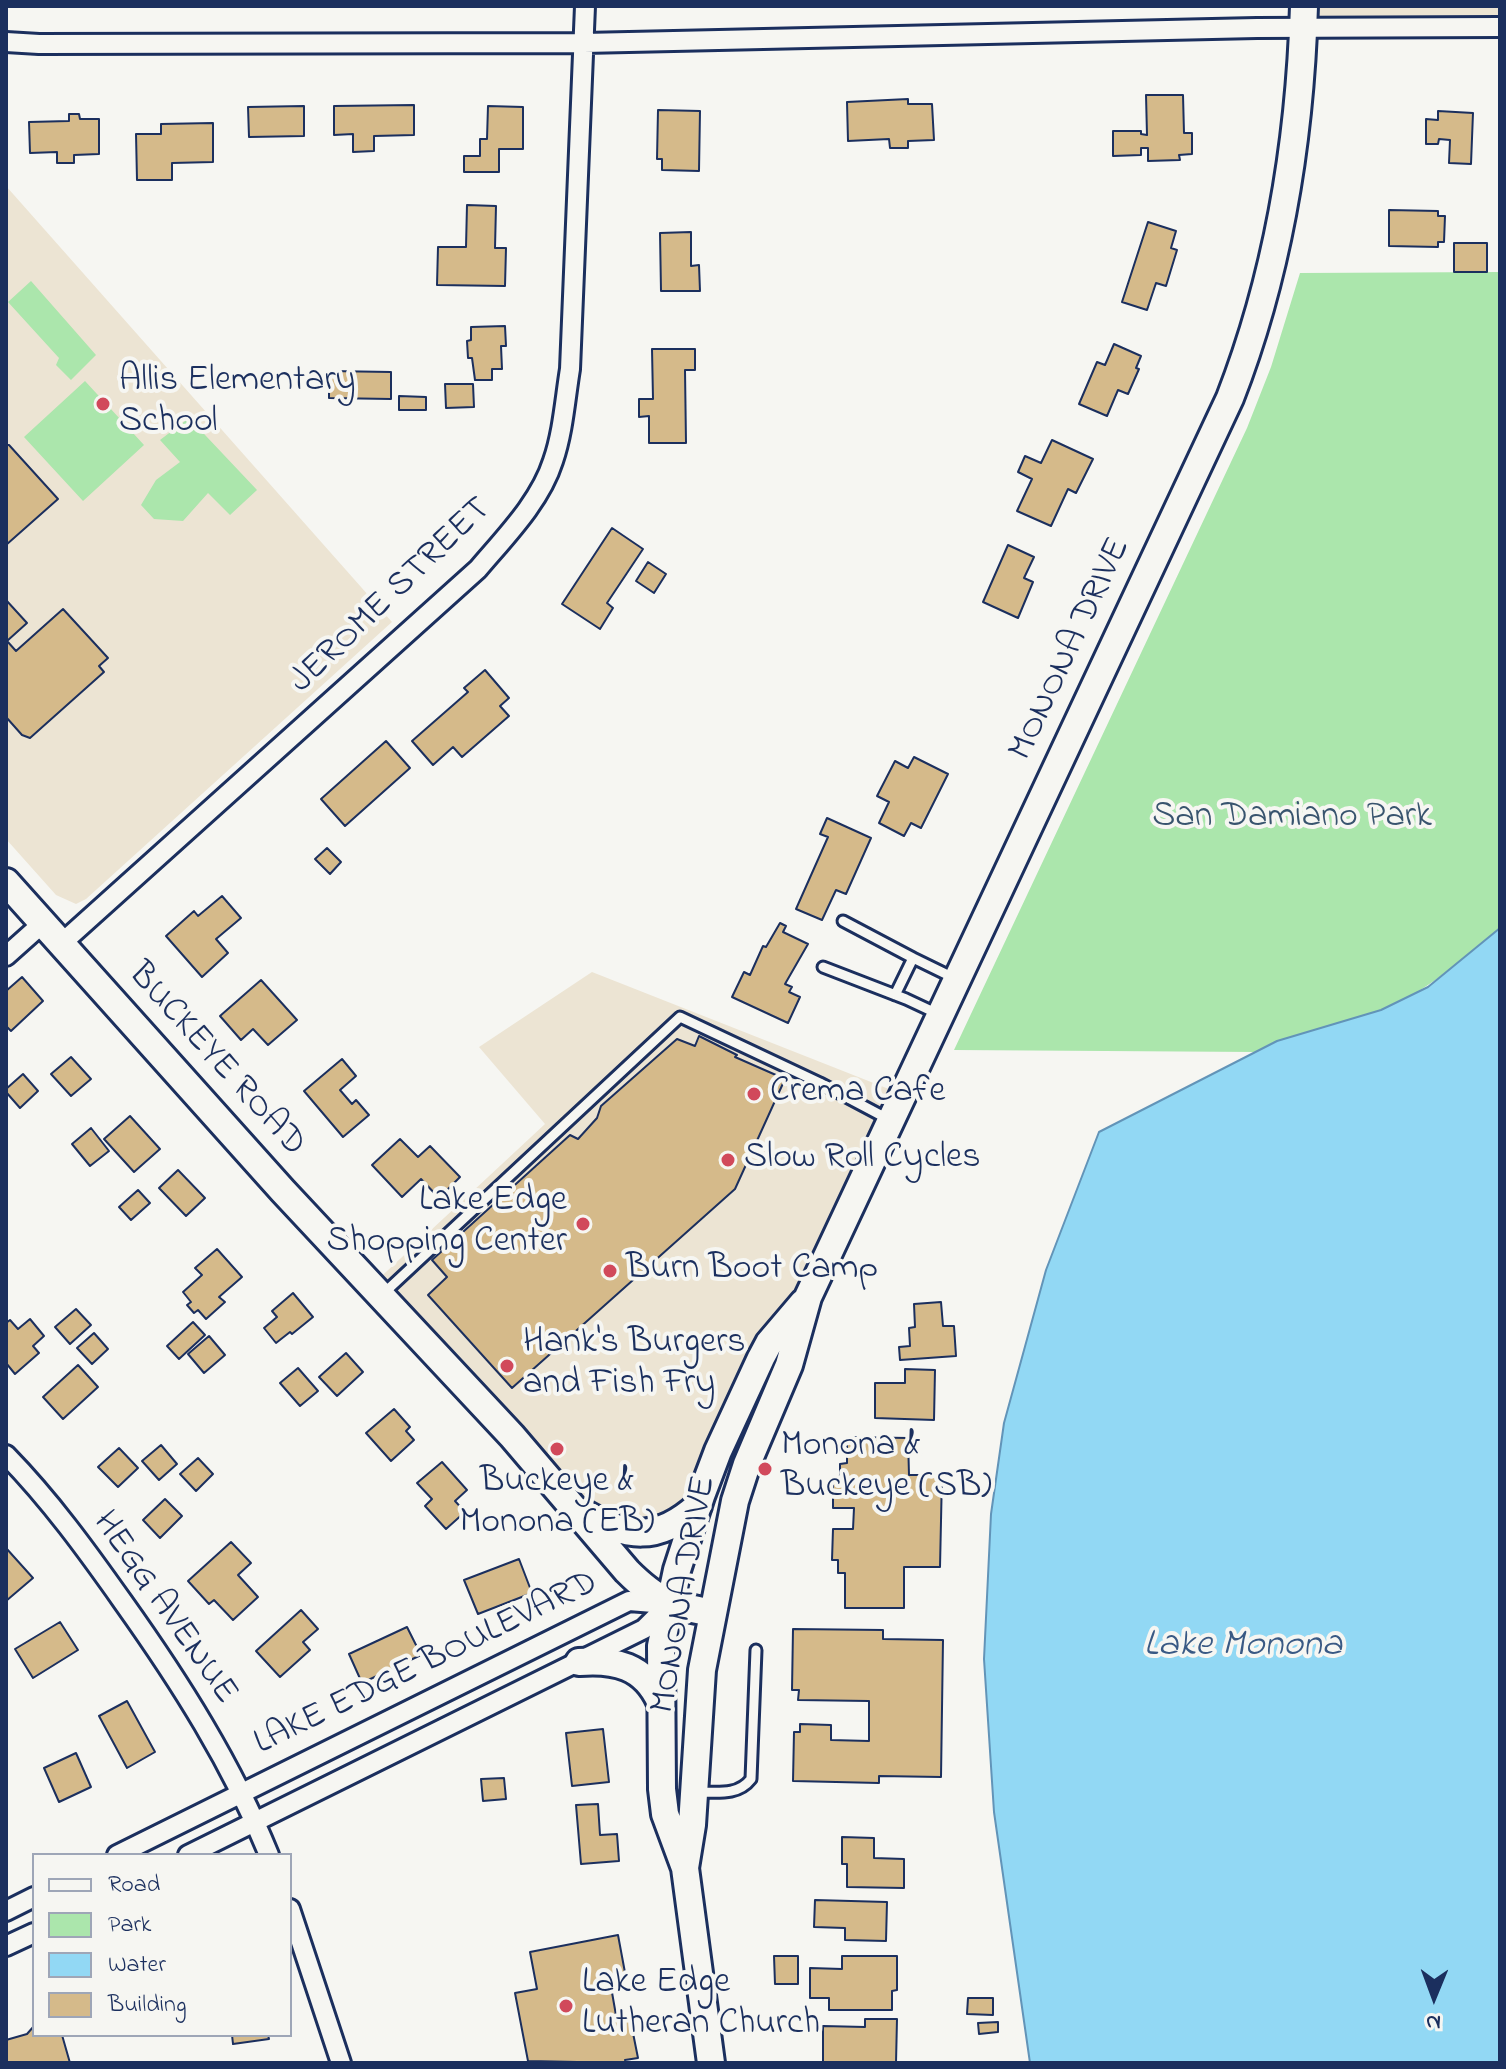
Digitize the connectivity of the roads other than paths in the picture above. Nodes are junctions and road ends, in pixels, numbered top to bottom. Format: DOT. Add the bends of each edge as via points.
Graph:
graph roads {
  1 [pos="585,6"];
  2 [pos="1304,16"];
  3 [pos="1500,27"];
  4 [pos="6,42"];
  5 [pos="584,43"];
  6 [pos="6,882"];
  7 [pos="843,921"];
  8 [pos="43,923"];
  9 [pos="62,943"];
  10 [pos="6,956"];
  11 [pos="913,958"];
  12 [pos="823,967"];
  13 [pos="958,979"];
  14 [pos="895,995"];
  15 [pos="941,1015"];
  16 [pos="892,1121"];
  17 [pos="381,1295"];
  18 [pos="808,1297"];
  19 [pos="6,1455"];
  20 [pos="569,1504"];
  21 [pos="698,1505"];
  22 [pos="669,1604"];
  23 [pos="712,1613"];
  24 [pos="756,1650"];
  25 [pos="579,1662"];
  26 [pos="660,1701"];
  27 [pos="694,1792"];
  28 [pos="241,1793"];
  29 [pos="255,1821"];
  30 [pos="121,1853"];
  31 [pos="192,1853"];
  32 [pos="268,1853"];
  33 [pos="685,1868"];
  34 [pos="32,1898"];
  35 [pos="6,1911"];
  36 [pos="292,1915"];
  37 [pos="32,1934"];
  38 [pos="6,1946"];
  39 [pos="341,2063"];
  40 [pos="711,2063"];
  1 -- 5 [label="street, JEROME STREET"];
  2 -- 3 [label="street"];
  2 -- 5 [label="street"];
  2 -- 13 [label="street, MONONA DRIVE" via="1286,206 1253,339"];
  4 -- 5 [label="street"];
  5 -- 9 [label="street, JEROME STREET" via="570,369 556,449 543,482 519,521 478,569"];
  6 -- 8 [label="street, BUCKEYE ROAD"];
  7 -- 11 [label="lane"];
  8 -- 9 [label="street, BUCKEYE ROAD"];
  8 -- 10 [label="street"];
  9 -- 17 [label="street, BUCKEYE ROAD"];
  11 -- 13 [label="lane"];
  11 -- 14 [label="lane"];
  12 -- 14 [label="lane"];
  13 -- 15 [label="street, MONONA DRIVE"];
  14 -- 15 [label="lane"];
  15 -- 16 [label="street, MONONA DRIVE"];
  16 -- 17 [label="lane" via="680,1017"];
  16 -- 18 [label="street, MONONA DRIVE"];
  17 -- 20 [label="street, BUCKEYE ROAD"];
  18 -- 21 [label="street, MONONA DRIVE" via="761,1358"];
  18 -- 23 [label="street, MONONA DRIVE" via="789,1365 735,1501"];
  19 -- 28 [label="street, HEGG AVENUE" via="75,1534 147,1636 211,1733"];
  20 -- 21 [label="street" via="602,1523 643,1534 677,1523"];
  20 -- 22 [label="street, BUCKEYE ROAD" via="639,1583"];
  21 -- 22 [label="street, MONONA DRIVE"];
  22 -- 23 [label="street, BUCKEYE ROAD"];
  22 -- 25 [label="street, LAKE EDGE BOULEVARD" via="644,1629"];
  22 -- 26 [label="street, MONONA DRIVE" via="661,1646"];
  22 -- 28 [label="street, LAKE EDGE BOULEVARD" via="629,1601"];
  23 -- 27 [label="street, MONONA DRIVE" via="700,1688"];
  24 -- 27 [label="lane" via="751,1779 731,1791"];
  25 -- 26 [label="street" via="607,1662 637,1672 653,1685"];
  25 -- 29 [label="street, LAKE EDGE BOULEVARD"];
  26 -- 33 [label="street, MONONA DRIVE" via="665,1814"];
  27 -- 33 [label="street, MONONA DRIVE"];
  28 -- 29 [label="street, HEGG AVENUE"];
  28 -- 30 [label="street, LAKE EDGE BOULEVARD"];
  29 -- 31 [label="street, LAKE EDGE BOULEVARD"];
  29 -- 32 [label="street, HEGG AVENUE"];
  33 -- 40 [label="street, MONONA DRIVE"];
  34 -- 35 [label="street"];
  36 -- 39 [label="street"];
  37 -- 38 [label="street"];
}
